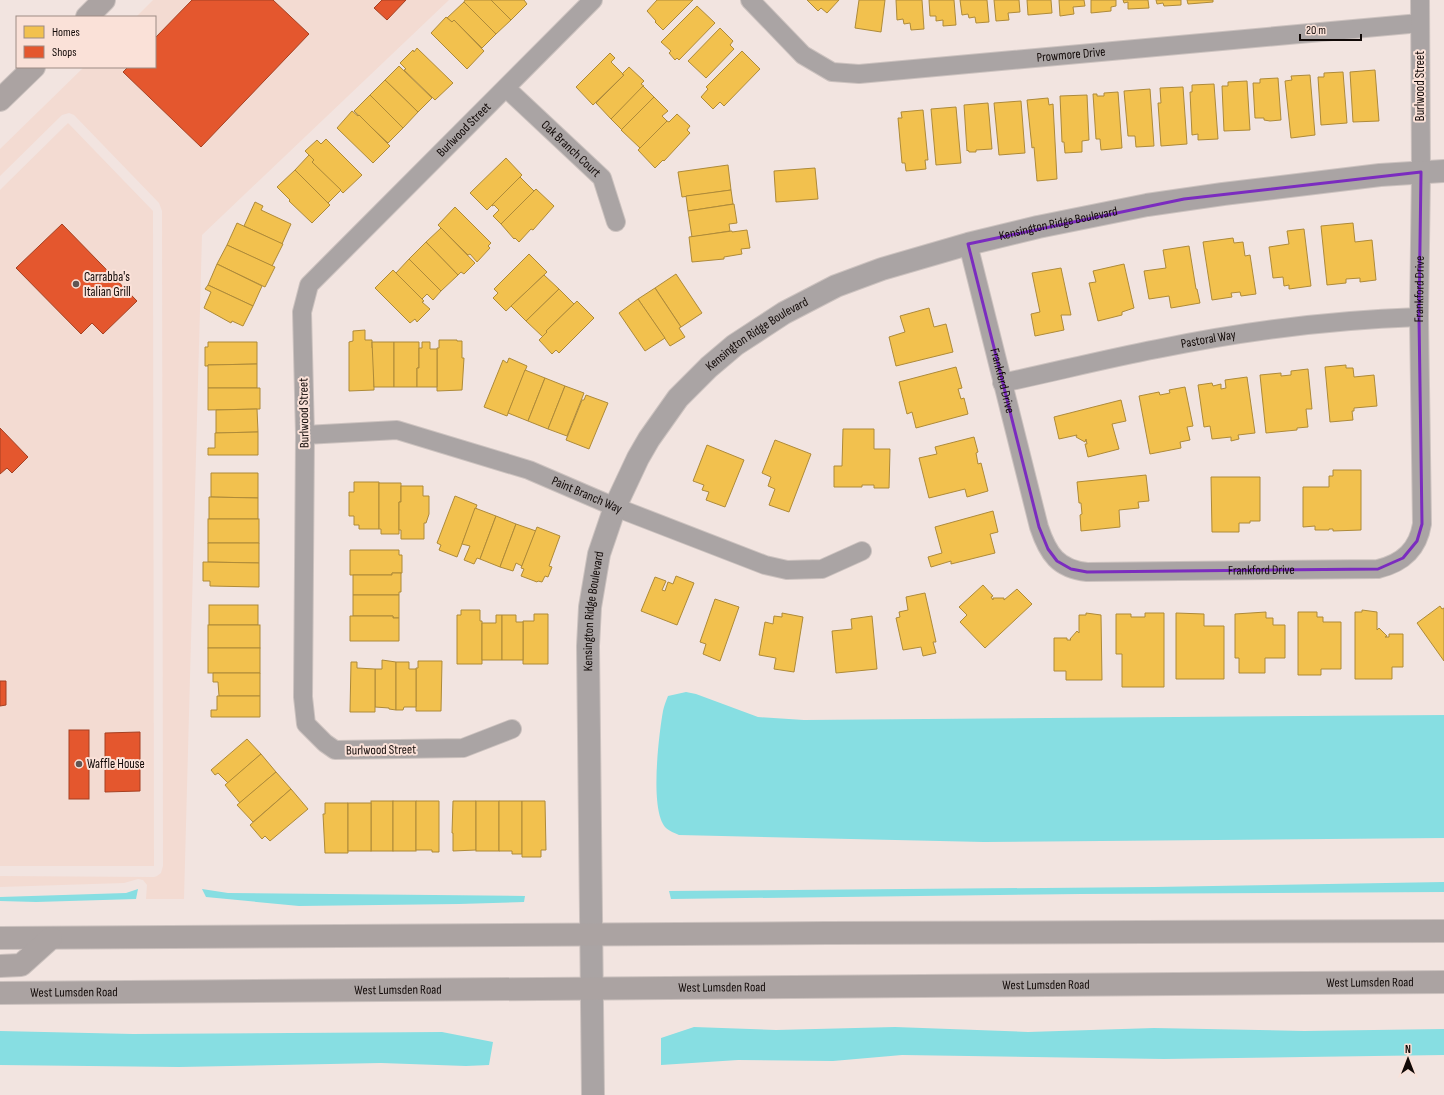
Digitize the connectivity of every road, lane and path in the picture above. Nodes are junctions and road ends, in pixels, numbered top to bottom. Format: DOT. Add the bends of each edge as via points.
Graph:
graph roads {
  1 [pos="104,0"];
  2 [pos="593,0"];
  3 [pos="750,0"];
  4 [pos="1420,0"];
  5 [pos="88,16"];
  6 [pos="1420,23"];
  7 [pos="33,68"];
  8 [pos="506,88"];
  9 [pos="0,100"];
  10 [pos="1444,171"];
  11 [pos="1421,172"];
  12 [pos="616,222"];
  13 [pos="968,244"];
  14 [pos="1419,316"];
  15 [pos="1002,383"];
  16 [pos="305,435"];
  17 [pos="615,507"];
  18 [pos="862,551"];
  19 [pos="512,729"];
  20 [pos="1444,931"];
  21 [pos="591,934"];
  22 [pos="0,938"];
  23 [pos="51,938"];
  24 [pos="0,966"];
  25 [pos="1444,982"];
  26 [pos="592,989"];
  27 [pos="0,992"];
  28 [pos="593,1095"];
  1 -- 5 [label="main road"];
  2 -- 8 [label="street, Burlwood Street"];
  3 -- 6 [label="street, Prowmore Drive" via="803,55 832,72 859,74"];
  4 -- 6 [label="street, Burlwood Street"];
  6 -- 11 [label="street, Burlwood Street"];
  7 -- 9 [label="main road"];
  8 -- 12 [label="street, Oak Branch Court" via="602,178"];
  8 -- 16 [label="street, Burlwood Street" via="310,285 302,312"];
  10 -- 11 [label="street, Kensington Ridge Boulevard"];
  11 -- 13 [label="street, Kensington Ridge Boulevard" via="1184,199 1038,227"];
  11 -- 14 [label="street, Frankford Drive"];
  13 -- 15 [label="street, Frankford Drive"];
  13 -- 17 [label="street, Kensington Ridge Boulevard" via="882,269 836,286 784,312 735,345 709,366 661,420 638,458"];
  14 -- 15 [label="street, Pastoral Way" via="1353,320 1260,331 1157,349"];
  14 -- 15 [label="street, Frankford Drive" via="1422,524 1420,534 1404,558 1388,567 1378,569 1087,572 1071,569 1057,561 1048,549 1042,534"];
  16 -- 17 [label="street, Paint Branch Way" via="397,430 529,470"];
  16 -- 19 [label="street, Burlwood Street" via="303,697 306,724 335,750 463,748"];
  17 -- 18 [label="street, Paint Branch Way" via="764,565 787,570 822,569"];
  17 -- 21 [label="street, Kensington Ridge Boulevard" via="603,538 590,607 588,646"];
  20 -- 21 [label="main road"];
  21 -- 23 [label="main road"];
  21 -- 26 [label="street, Kensington Ridge Boulevard"];
  22 -- 23 [label="main road"];
  23 -- 24 [label="main road" via="21,965"];
  25 -- 26 [label="main road, West Lumsden Road"];
  26 -- 27 [label="main road, West Lumsden Road"];
  26 -- 28 [label="street, Kensington Ridge Boulevard"];
}
